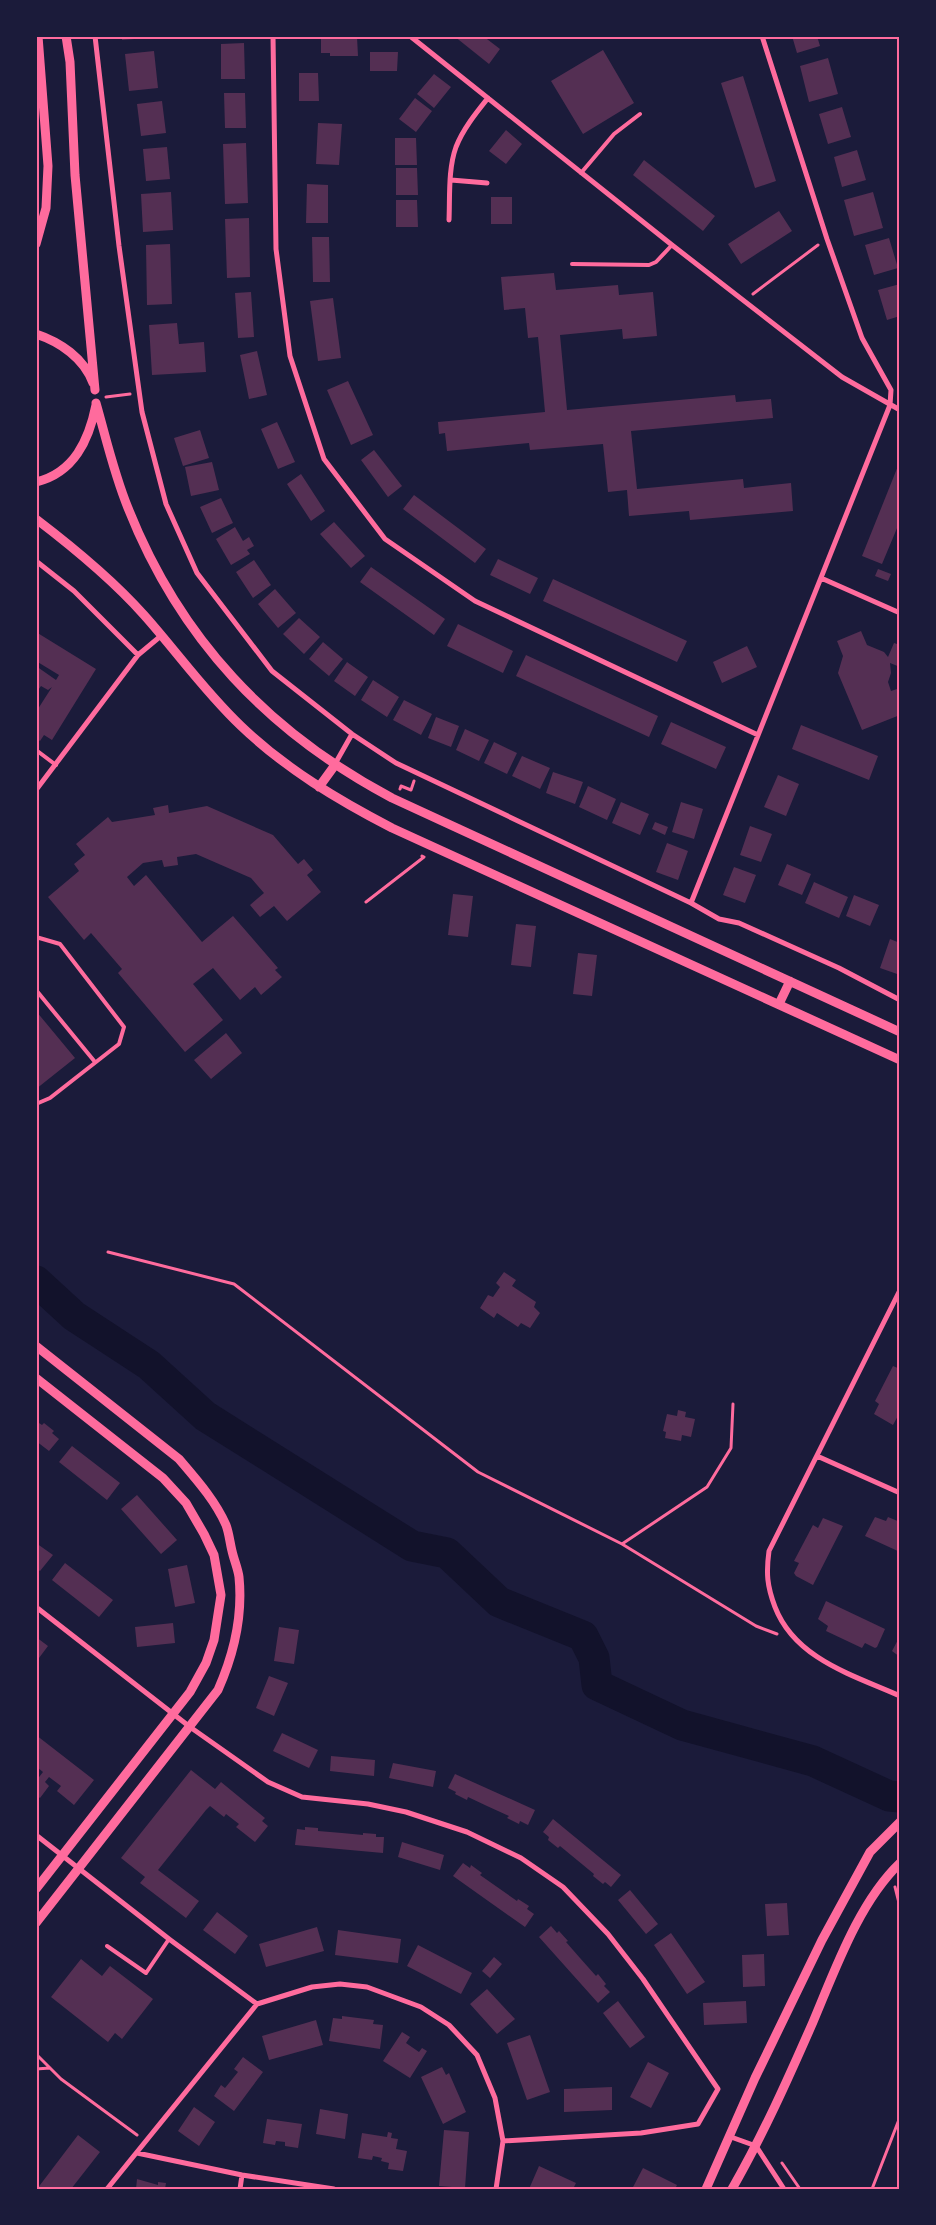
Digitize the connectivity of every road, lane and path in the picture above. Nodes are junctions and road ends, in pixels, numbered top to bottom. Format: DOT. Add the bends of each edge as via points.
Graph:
graph roads {
  1 [pos="38,36"];
  2 [pos="66,36"];
  3 [pos="95,36"];
  4 [pos="273,36"];
  5 [pos="410,36"];
  6 [pos="762,36"];
  7 [pos="488,98"];
  8 [pos="640,114"];
  9 [pos="581,173"];
  10 [pos="451,180"];
  11 [pos="487,183"];
  12 [pos="449,220"];
  13 [pos="827,239"];
  14 [pos="36,244"];
  15 [pos="672,245"];
  16 [pos="572,264"];
  17 [pos="744,301"];
  18 [pos="36,334"];
  19 [pos="139,393"];
  20 [pos="96,397"];
  21 [pos="890,405"];
  22 [pos="900,410"];
  23 [pos="36,482"];
  24 [pos="36,519"];
  25 [pos="36,561"];
  26 [pos="821,578"];
  27 [pos="900,613"];
  28 [pos="162,635"];
  29 [pos="138,655"];
  30 [pos="352,734"];
  31 [pos="758,735"];
  32 [pos="36,750"];
  33 [pos="56,765"];
  34 [pos="335,765"];
  35 [pos="319,787"];
  36 [pos="36,790"];
  37 [pos="424,857"];
  38 [pos="366,902"];
  39 [pos="691,903"];
  40 [pos="36,937"];
  41 [pos="790,981"];
  42 [pos="36,990"];
  43 [pos="900,1000"];
  44 [pos="779,1004"];
  45 [pos="900,1032"];
  46 [pos="900,1060"];
  47 [pos="95,1062"];
  48 [pos="36,1104"];
  49 [pos="108,1252"];
  50 [pos="900,1290"];
  51 [pos="36,1346"];
  52 [pos="36,1378"];
  53 [pos="733,1404"];
  54 [pos="817,1456"];
  55 [pos="900,1493"];
  56 [pos="622,1544"];
  57 [pos="36,1607"];
  58 [pos="795,1641"];
  59 [pos="900,1696"];
  60 [pos="174,1715"];
  61 [pos="190,1727"];
  62 [pos="900,1822"];
  63 [pos="36,1836"];
  64 [pos="64,1855"];
  65 [pos="900,1863"];
  66 [pos="79,1870"];
  67 [pos="36,1889"];
  68 [pos="36,1923"];
  69 [pos="169,1939"];
  70 [pos="107,1946"];
  71 [pos="258,2004"];
  72 [pos="36,2054"];
  73 [pos="36,2068"];
  74 [pos="50,2068"];
  75 [pos="900,2118"];
  76 [pos="731,2137"];
  77 [pos="503,2141"];
  78 [pos="146,2142"];
  79 [pos="756,2146"];
  80 [pos="136,2153"];
  81 [pos="242,2175"];
  82 [pos="107,2189"];
  83 [pos="240,2189"];
  84 [pos="334,2189"];
  85 [pos="496,2189"];
  86 [pos="706,2189"];
  87 [pos="732,2189"];
  88 [pos="784,2189"];
  89 [pos="872,2189"];
  1 -- 14 [label="street" via="48,182 46,208"];
  2 -- 20 [label="street" via="75,175"];
  3 -- 19 [label="street"];
  4 -- 31 [label="street" via="278,259 290,356 324,460 385,539 475,601"];
  5 -- 7 [label="street"];
  6 -- 13 [label="street"];
  7 -- 9 [label="street"];
  7 -- 10 [label="street" via="456,146"];
  8 -- 9 [label="lane" via="614,134"];
  9 -- 15 [label="street"];
  10 -- 11 [label="street"];
  10 -- 12 [label="street"];
  13 -- 17 [label="path"];
  13 -- 21 [label="street" via="862,338 890,390"];
  15 -- 16 [label="lane" via="649,265"];
  15 -- 17 [label="street"];
  17 -- 21 [label="street" via="842,376"];
  18 -- 20 [label="street" via="49,338 75,356 91,377"];
  19 -- 20 [label="path"];
  19 -- 30 [label="street" via="166,504 197,573 272,671"];
  20 -- 23 [label="street" via="90,427 76,457 67,468"];
  20 -- 34 [label="street" via="128,508 161,579 182,614 228,673 262,708"];
  21 -- 22 [label="street"];
  21 -- 26 [label="street"];
  24 -- 28 [label="street" via="99,570"];
  25 -- 29 [label="street" via="74,591"];
  26 -- 27 [label="street"];
  26 -- 31 [label="street"];
  28 -- 29 [label="street"];
  28 -- 35 [label="street" via="201,684 242,727 270,752"];
  29 -- 33 [label="street"];
  30 -- 34 [label="street"];
  30 -- 39 [label="street" via="396,763"];
  31 -- 39 [label="street"];
  32 -- 33 [label="lane"];
  33 -- 36 [label="street"];
  34 -- 35 [label="street"];
  34 -- 41 [label="street" via="392,798"];
  35 -- 44 [label="street" via="392,828"];
  37 -- 38 [label="path"];
  39 -- 43 [label="street" via="719,919 739,922 839,968"];
  40 -- 47 [label="lane" via="60,944 124,1027 119,1044"];
  41 -- 44 [label="street"];
  41 -- 45 [label="street"];
  42 -- 47 [label="lane"];
  44 -- 46 [label="street"];
  47 -- 48 [label="lane" via="50,1098"];
  49 -- 56 [label="path" via="234,1284 478,1472"];
  50 -- 54 [label="street"];
  51 -- 61 [label="street" via="179,1459 214,1503 226,1526 238,1576 235,1644 218,1690"];
  52 -- 60 [label="street" via="163,1478 186,1503 214,1555 221,1595 214,1640 194,1685"];
  53 -- 56 [label="path" via="731,1448 707,1487"];
  54 -- 55 [label="street"];
  54 -- 58 [label="street" via="769,1551 766,1572 779,1617"];
  56 -- 58 [label="path" via="756,1626"];
  57 -- 60 [label="street"];
  58 -- 59 [label="street" via="822,1661"];
  60 -- 61 [label="street"];
  60 -- 64 [label="street"];
  61 -- 66 [label="street"];
  61 -- 77 [label="street" via="268,1782 302,1797 406,1812 468,1832 521,1858 563,1887 608,1934 718,2089 698,2124 641,2133"];
  62 -- 76 [label="street" via="870,1852 826,1932 755,2078"];
  63 -- 64 [label="street"];
  64 -- 66 [label="street"];
  64 -- 67 [label="street"];
  65 -- 79 [label="street" via="853,1928 778,2103"];
  66 -- 68 [label="street"];
  66 -- 69 [label="street"];
  69 -- 70 [label="lane" via="146,1973"];
  69 -- 71 [label="street"];
  71 -- 77 [label="street" via="312,1987 340,1984 367,1987 421,2007 449,2025 477,2055 495,2098"];
  71 -- 78 [label="street"];
  72 -- 74 [label="path"];
  73 -- 74 [label="path"];
  74 -- 78 [label="path"];
  75 -- 89 [label="path"];
  76 -- 79 [label="street"];
  76 -- 86 [label="street"];
  77 -- 85 [label="street"];
  78 -- 80 [label="street"];
  79 -- 87 [label="street"];
  79 -- 88 [label="street"];
  80 -- 81 [label="street"];
  80 -- 82 [label="street"];
  81 -- 83 [label="street"];
  81 -- 84 [label="street"];
}
